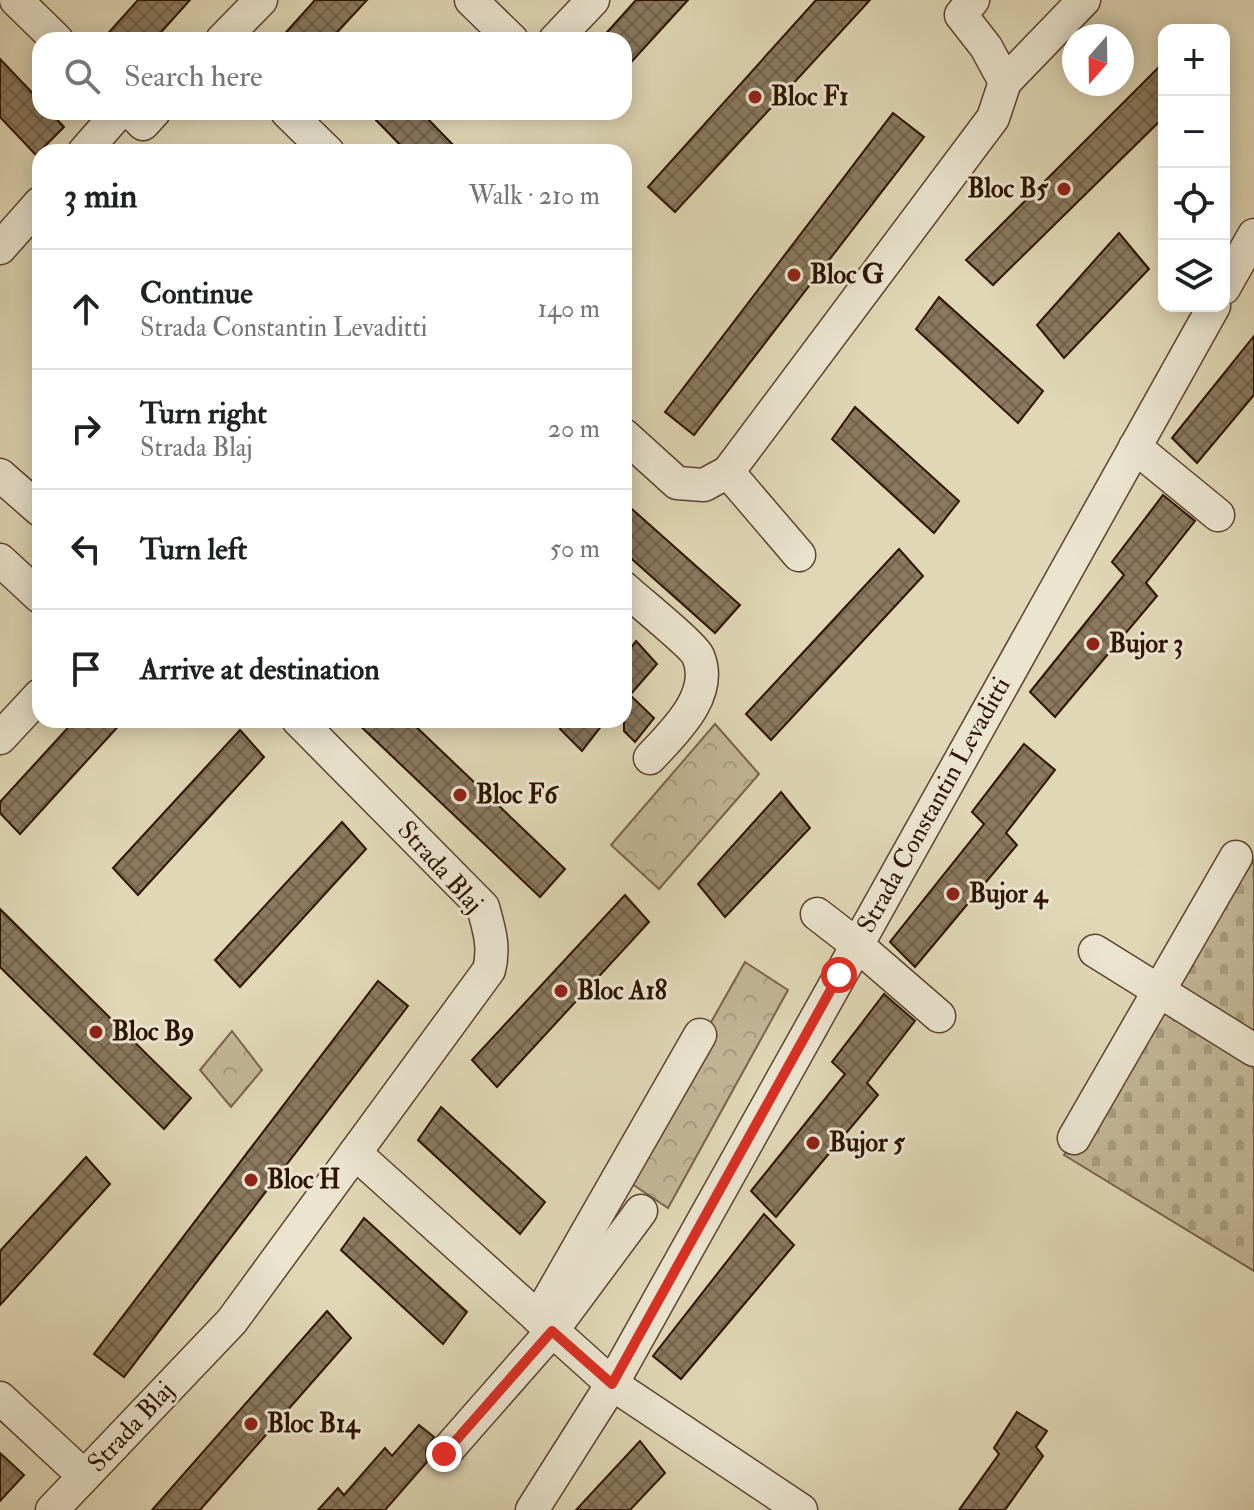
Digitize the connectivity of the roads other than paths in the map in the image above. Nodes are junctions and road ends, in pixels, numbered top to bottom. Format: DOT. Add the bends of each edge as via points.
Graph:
graph roads {
  1 [pos="16,0"];
  2 [pos="261,0"];
  3 [pos="471,0"];
  4 [pos="593,0"];
  5 [pos="1084,0"];
  6 [pos="960,5"];
  7 [pos="49,32"];
  8 [pos="230,32"];
  9 [pos="504,32"];
  10 [pos="563,32"];
  11 [pos="1005,82"];
  12 [pos="112,120"];
  13 [pos="295,120"];
  14 [pos="91,144"];
  15 [pos="320,144"];
  16 [pos="32,212"];
  17 [pos="1254,235"];
  18 [pos="0,248"];
  19 [pos="1230,277"];
  20 [pos="1211,312"];
  21 [pos="632,442"];
  22 [pos="1135,447"];
  23 [pos="728,472"];
  24 [pos="0,475"];
  25 [pos="32,503"];
  26 [pos="1218,515"];
  27 [pos="799,555"];
  28 [pos="0,560"];
  29 [pos="32,588"];
  30 [pos="632,595"];
  31 [pos="32,704"];
  32 [pos="306,728"];
  33 [pos="0,738"];
  34 [pos="650,758"];
  35 [pos="1236,857"];
  36 [pos="817,914"];
  37 [pos="857,945"];
  38 [pos="1095,951"];
  39 [pos="1158,991"];
  40 [pos="939,1016"];
  41 [pos="700,1035"];
  42 [pos="1254,1050"];
  43 [pos="1074,1138"];
  44 [pos="355,1153"];
  45 [pos="641,1211"];
  46 [pos="545,1324"];
  47 [pos="612,1384"];
  48 [pos="0,1398"];
  49 [pos="444,1454"];
  50 [pos="84,1476"];
  51 [pos="52,1510"];
  52 [pos="532,1510"];
  53 [pos="801,1510"];
  1 -- 7 [label="street"];
  2 -- 8 [label="street"];
  3 -- 9 [label="street"];
  4 -- 10 [label="street"];
  5 -- 11 [label="street"];
  6 -- 11 [label="street"];
  11 -- 23 [label="street" via="993,118 969,153"];
  12 -- 14 [label="street"];
  13 -- 15 [label="street"];
  16 -- 18 [label="street"];
  17 -- 19 [label="street"];
  20 -- 22 [label="street, Strada Constantin Levaditti"];
  21 -- 23 [label="street" via="677,483 704,485"];
  22 -- 26 [label="street"];
  22 -- 37 [label="street, Strada Constantin Levaditti"];
  23 -- 27 [label="street"];
  24 -- 25 [label="street"];
  28 -- 29 [label="street"];
  30 -- 34 [label="street" via="697,654 702,674 685,721"];
  31 -- 33 [label="street"];
  32 -- 44 [label="street, Strada Blaj" via="483,907 491,935 489,970"];
  35 -- 39 [label="street"];
  36 -- 37 [label="street"];
  37 -- 40 [label="street"];
  37 -- 47 [label="street, Strada Constantin Levaditti"];
  38 -- 39 [label="street"];
  39 -- 42 [label="street"];
  39 -- 43 [label="street"];
  41 -- 46 [label="street"];
  44 -- 46 [label="street"];
  44 -- 50 [label="street, Strada Blaj" via="232,1321"];
  45 -- 46 [label="street"];
  46 -- 47 [label="street"];
  46 -- 49 [label="street"];
  47 -- 52 [label="street, Strada Constantin Levaditti"];
  47 -- 53 [label="street"];
  48 -- 50 [label="street"];
  50 -- 51 [label="street, Strada Blaj"];
}
